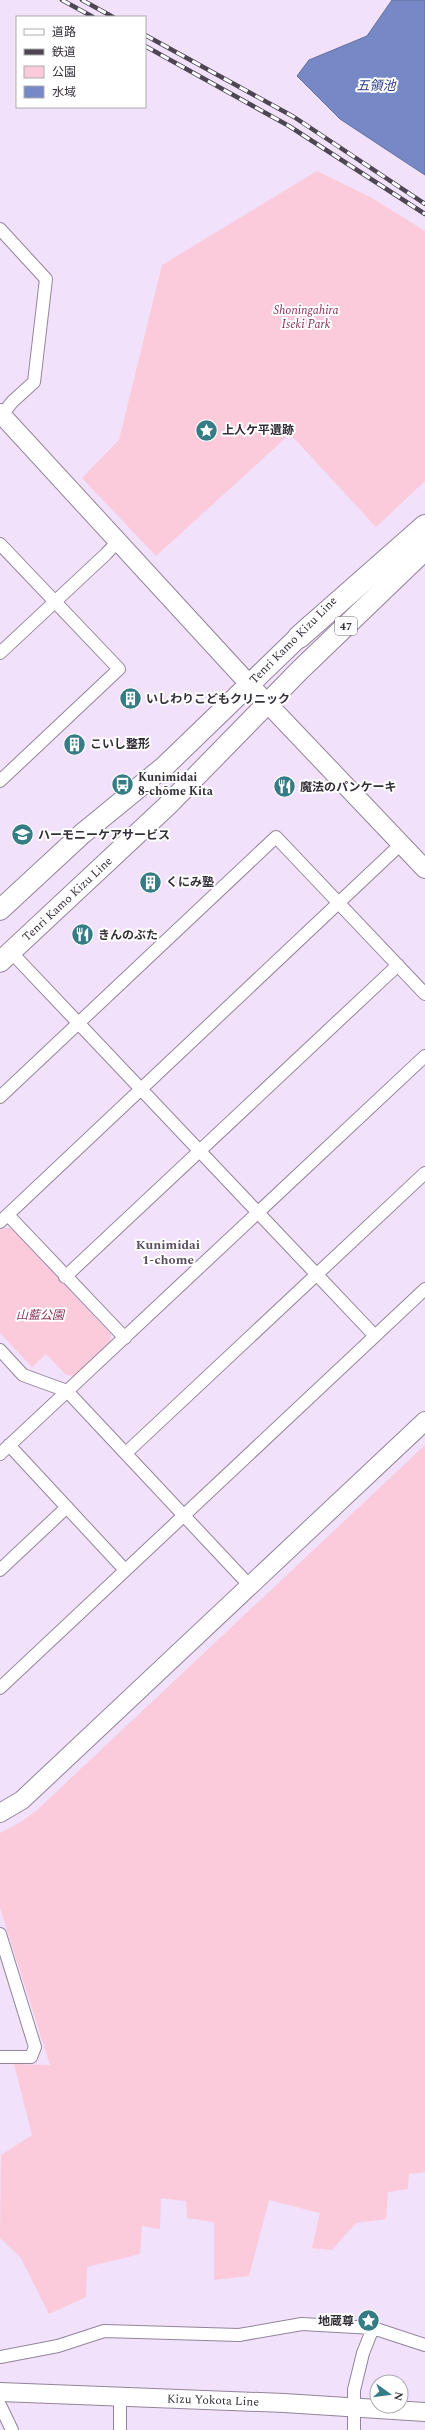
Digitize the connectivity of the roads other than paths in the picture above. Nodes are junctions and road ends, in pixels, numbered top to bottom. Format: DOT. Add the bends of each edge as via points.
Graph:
graph roads {
  1 [pos="0,229"];
  2 [pos="1,414"];
  3 [pos="425,514"];
  4 [pos="425,526"];
  5 [pos="118,541"];
  6 [pos="0,544"];
  7 [pos="425,550"];
  8 [pos="54,601"];
  9 [pos="299,637"];
  10 [pos="0,653"];
  11 [pos="249,684"];
  12 [pos="268,703"];
  13 [pos="0,781"];
  14 [pos="401,844"];
  15 [pos="425,869"];
  16 [pos="340,904"];
  17 [pos="0,910"];
  18 [pos="5,957"];
  19 [pos="398,965"];
  20 [pos="425,994"];
  21 [pos="78,1023"];
  22 [pos="425,1056"];
  23 [pos="140,1089"];
  24 [pos="0,1097"];
  25 [pos="199,1151"];
  26 [pos="425,1173"];
  27 [pos="257,1212"];
  28 [pos="4,1218"];
  29 [pos="316,1275"];
  30 [pos="65,1277"];
  31 [pos="425,1289"];
  32 [pos="375,1336"];
  33 [pos="125,1338"];
  34 [pos="0,1350"];
  35 [pos="67,1391"];
  36 [pos="425,1421"];
  37 [pos="9,1446"];
  38 [pos="126,1453"];
  39 [pos="0,1454"];
  40 [pos="66,1507"];
  41 [pos="184,1515"];
  42 [pos="0,1570"];
  43 [pos="125,1570"];
  44 [pos="250,1586"];
  45 [pos="0,1688"];
  46 [pos="0,1813"];
  47 [pos="0,1934"];
  48 [pos="0,2056"];
  49 [pos="373,2328"];
  50 [pos="425,2345"];
  51 [pos="0,2357"];
  52 [pos="0,2392"];
  53 [pos="120,2397"];
  54 [pos="0,2405"];
  55 [pos="354,2408"];
  56 [pos="425,2412"];
  57 [pos="12,2430"];
  58 [pos="120,2430"];
  59 [pos="354,2430"];
  1 -- 2 [label="street" via="46,279 34,382"];
  2 -- 5 [label="street"];
  3 -- 9 [label="main road, Tenri Kamo Kizu Line / 47" via="343,591"];
  4 -- 9 [label="highway"];
  5 -- 8 [label="street"];
  5 -- 11 [label="street"];
  6 -- 8 [label="street"];
  7 -- 12 [label="main road, Tenri Kamo Kizu Line / 47"];
  8 -- 10 [label="street"];
  8 -- 13 [label="street" via="119,669"];
  9 -- 11 [label="main road, Tenri Kamo Kizu Line / 47"];
  11 -- 12 [label="street"];
  11 -- 17 [label="main road, Tenri Kamo Kizu Line / 47" via="165,766 82,834"];
  12 -- 14 [label="street"];
  12 -- 18 [label="main road, Tenri Kamo Kizu Line / 47" via="167,806"];
  14 -- 15 [label="street"];
  14 -- 16 [label="street"];
  16 -- 19 [label="street"];
  16 -- 21 [label="street" via="276,837"];
  16 -- 23 [label="street"];
  18 -- 21 [label="street"];
  19 -- 20 [label="street"];
  19 -- 25 [label="street"];
  21 -- 23 [label="street"];
  21 -- 24 [label="street"];
  22 -- 27 [label="street"];
  23 -- 25 [label="street"];
  23 -- 28 [label="street"];
  25 -- 27 [label="street"];
  25 -- 30 [label="street"];
  26 -- 29 [label="street"];
  27 -- 29 [label="street"];
  27 -- 33 [label="street"];
  28 -- 30 [label="street"];
  29 -- 32 [label="street"];
  29 -- 38 [label="street"];
  30 -- 33 [label="street"];
  31 -- 32 [label="street"];
  32 -- 41 [label="street"];
  33 -- 35 [label="street"];
  34 -- 35 [label="street" via="23,1375"];
  35 -- 37 [label="street"];
  35 -- 38 [label="street"];
  36 -- 44 [label="street"];
  37 -- 39 [label="street"];
  37 -- 40 [label="street"];
  38 -- 41 [label="street"];
  40 -- 42 [label="street"];
  40 -- 43 [label="street"];
  41 -- 43 [label="street"];
  41 -- 44 [label="street"];
  43 -- 45 [label="street"];
  44 -- 46 [label="street" via="22,1800"];
  47 -- 48 [label="street" via="35,2046 31,2057"];
  49 -- 50 [label="street"];
  49 -- 51 [label="street" via="302,2324 239,2335 216,2336 104,2331 58,2346"];
  49 -- 55 [label="street" via="363,2353 354,2390"];
  52 -- 53 [label="street, Kizu Yokota Line"];
  53 -- 55 [label="street, Kizu Yokota Line"];
  53 -- 58 [label="street"];
  54 -- 57 [label="street"];
  55 -- 56 [label="street, Kizu Yokota Line"];
  55 -- 59 [label="street"];
}
